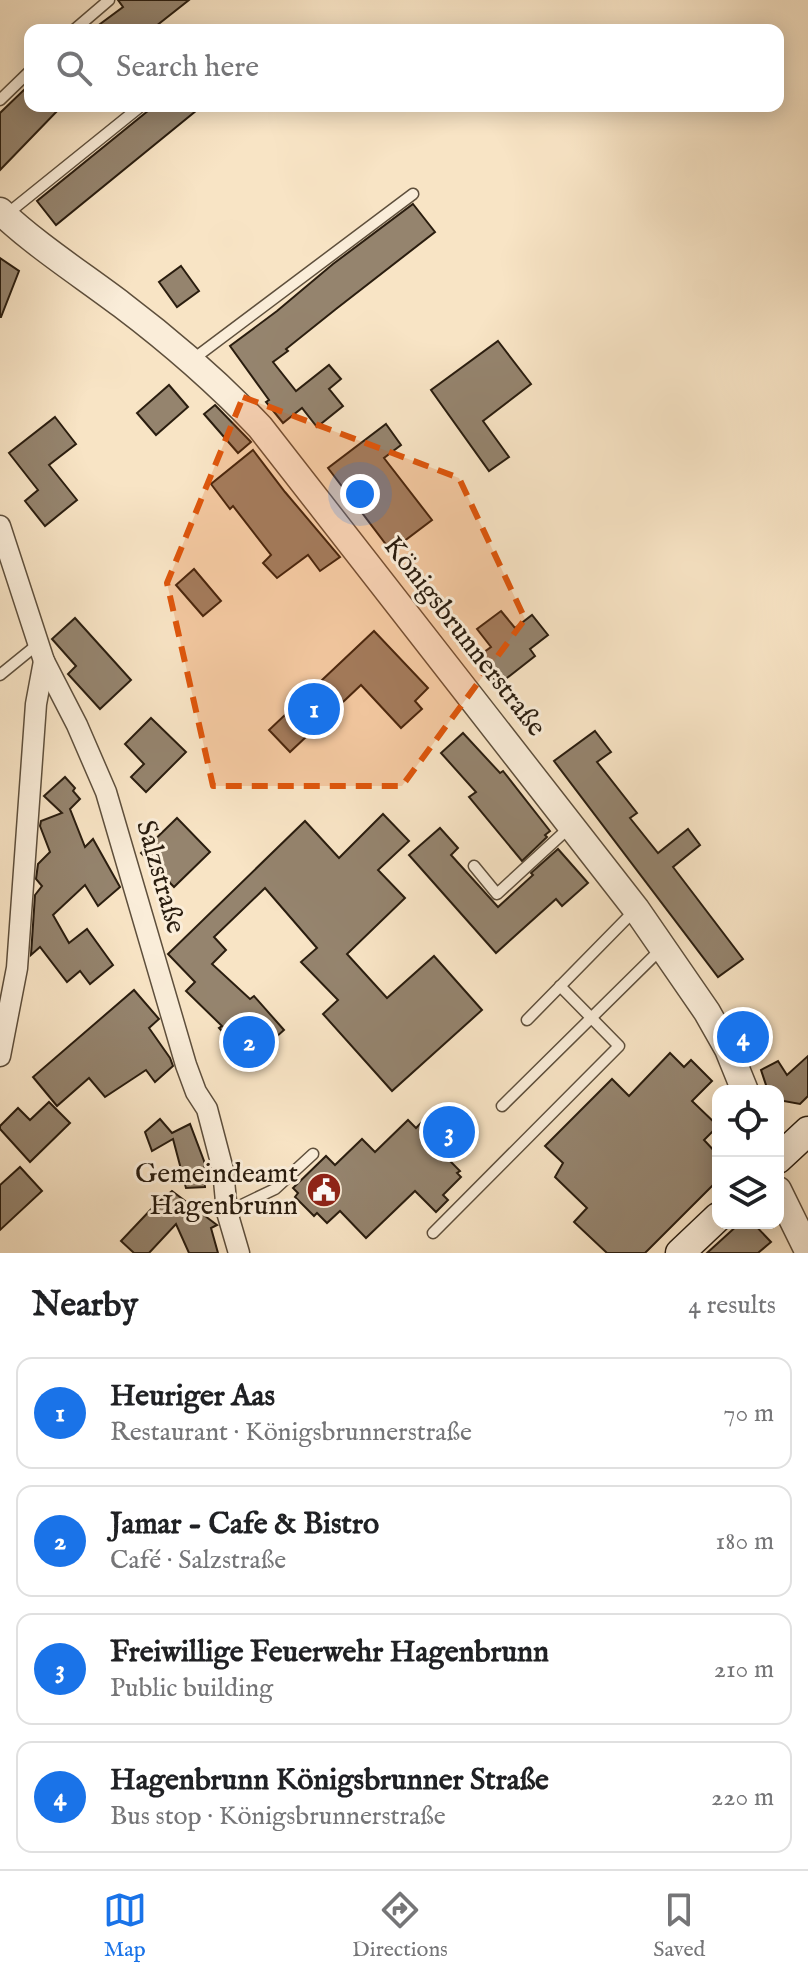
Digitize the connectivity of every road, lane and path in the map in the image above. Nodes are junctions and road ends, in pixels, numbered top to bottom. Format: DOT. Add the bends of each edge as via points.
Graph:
graph roads {
  1 [pos="109,0"];
  2 [pos="81,24"];
  3 [pos="24,77"];
  4 [pos="0,100"];
  5 [pos="133,112"];
  6 [pos="413,194"];
  7 [pos="3,213"];
  8 [pos="192,360"];
  9 [pos="0,526"];
  10 [pos="41,653"];
  11 [pos="0,675"];
  12 [pos="571,826"];
  13 [pos="474,866"];
  14 [pos="636,909"];
  15 [pos="662,948"];
  16 [pos="560,986"];
  17 [pos="592,1018"];
  18 [pos="527,1020"];
  19 [pos="0,1056"];
  20 [pos="743,1085"];
  21 [pos="502,1106"];
  22 [pos="808,1131"];
  23 [pos="313,1154"];
  24 [pos="780,1157"];
  25 [pos="784,1202"];
  26 [pos="227,1212"];
  27 [pos="712,1223"];
  28 [pos="433,1233"];
  29 [pos="808,1251"];
  30 [pos="239,1253"];
  31 [pos="680,1253"];
  1 -- 2 [label="lane"];
  3 -- 4 [label="lane"];
  5 -- 7 [label="lane"];
  6 -- 8 [label="lane"];
  7 -- 8 [label="street, Königsbrunnerstraße"];
  8 -- 12 [label="street, Königsbrunnerstraße" via="260,427"];
  9 -- 10 [label="street, Salzstraße"];
  10 -- 11 [label="lane"];
  10 -- 19 [label="street" via="17,968"];
  10 -- 26 [label="street, Salzstraße" via="106,792 186,1065 207,1109 223,1170"];
  12 -- 13 [label="lane" via="497,894"];
  12 -- 14 [label="street, Königsbrunnerstraße"];
  14 -- 15 [label="street, Königsbrunnerstraße"];
  14 -- 16 [label="lane"];
  15 -- 17 [label="lane"];
  15 -- 20 [label="street, Königsbrunnerstraße" via="707,1012"];
  16 -- 17 [label="lane"];
  16 -- 18 [label="lane"];
  17 -- 21 [label="lane"];
  17 -- 28 [label="lane" via="619,1046"];
  22 -- 24 [label="main road"];
  23 -- 26 [label="lane" via="275,1189"];
  25 -- 29 [label="street"];
  26 -- 30 [label="street, Salzstraße"];
  27 -- 31 [label="main road"];
}
